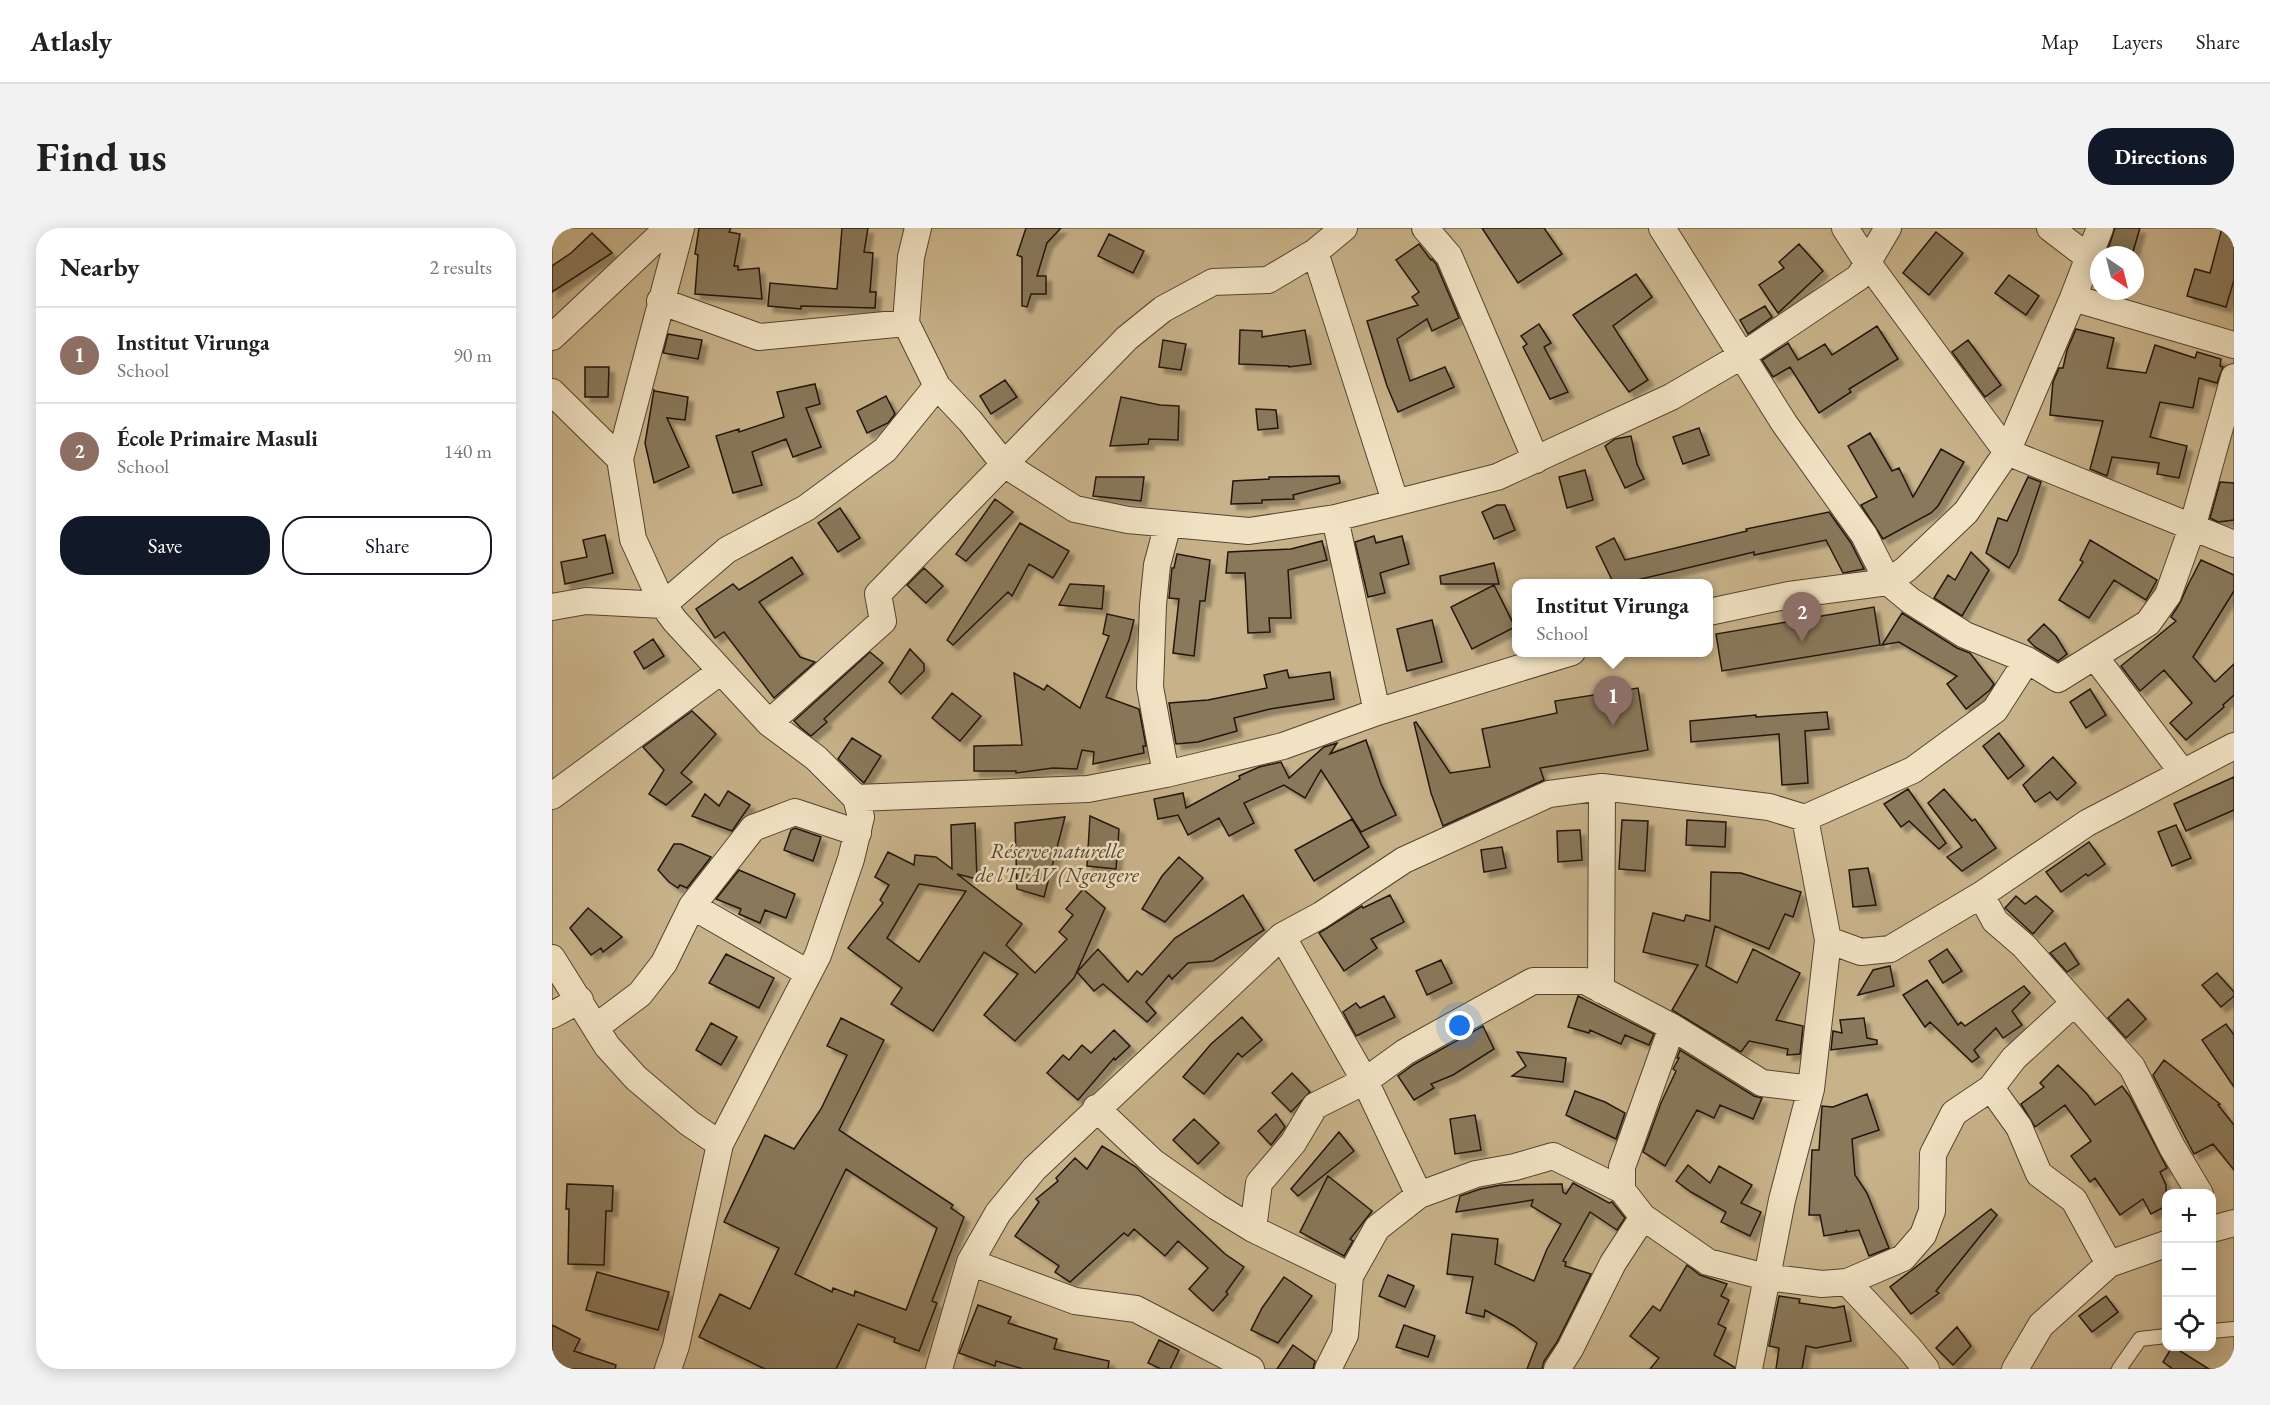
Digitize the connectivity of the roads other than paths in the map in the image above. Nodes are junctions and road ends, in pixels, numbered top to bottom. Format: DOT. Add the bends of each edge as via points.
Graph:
graph roads {
  1 [pos="668,228"];
  2 [pos="681,228"];
  3 [pos="918,228"];
  4 [pos="1344,228"];
  5 [pos="1425,228"];
  6 [pos="1662,228"];
  7 [pos="1845,228"];
  8 [pos="1888,228"];
  9 [pos="2050,228"];
  10 [pos="2100,228"];
  11 [pos="1315,252"];
  12 [pos="2088,257"];
  13 [pos="1867,262"];
  14 [pos="2073,298"];
  15 [pos="660,302"];
  16 [pos="906,323"];
  17 [pos="552,337"];
  18 [pos="2234,345"];
  19 [pos="1743,356"];
  20 [pos="2234,377"];
  21 [pos="937,386"];
  22 [pos="552,392"];
  23 [pos="2007,452"];
  24 [pos="620,459"];
  25 [pos="1536,460"];
  26 [pos="1004,464"];
  27 [pos="1395,501"];
  28 [pos="1335,518"];
  29 [pos="1168,524"];
  30 [pos="2192,528"];
  31 [pos="2234,544"];
  32 [pos="1888,582"];
  33 [pos="663,605"];
  34 [pos="552,607"];
  35 [pos="1713,611"];
  36 [pos="1556,657"];
  37 [pos="2095,657"];
  38 [pos="2027,660"];
  39 [pos="721,671"];
  40 [pos="1377,712"];
  41 [pos="770,723"];
  42 [pos="2234,746"];
  43 [pos="2183,773"];
  44 [pos="1167,774"];
  45 [pos="1602,786"];
  46 [pos="552,796"];
  47 [pos="856,798"];
  48 [pos="1805,818"];
  49 [pos="858,833"];
  50 [pos="1981,895"];
  51 [pos="692,906"];
  52 [pos="1282,936"];
  53 [pos="1828,940"];
  54 [pos="552,958"];
  55 [pos="808,973"];
  56 [pos="1601,990"];
  57 [pos="580,1000"];
  58 [pos="2074,1004"];
  59 [pos="552,1016"];
  60 [pos="596,1027"];
  61 [pos="1672,1027"];
  62 [pos="1365,1081"];
  63 [pos="1991,1088"];
  64 [pos="1810,1089"];
  65 [pos="1096,1108"];
  66 [pos="720,1144"];
  67 [pos="2197,1189"];
  68 [pos="1622,1190"];
  69 [pos="1419,1195"];
  70 [pos="1642,1217"];
  71 [pos="1252,1229"];
  72 [pos="2162,1245"];
  73 [pos="970,1262"];
  74 [pos="2109,1264"];
  75 [pos="1350,1276"];
  76 [pos="1766,1277"];
  77 [pos="1847,1282"];
  78 [pos="2234,1329"];
  79 [pos="2216,1330"];
  80 [pos="2162,1336"];
  81 [pos="668,1369"];
  82 [pos="939,1369"];
  83 [pos="1251,1369"];
  84 [pos="1328,1369"];
  85 [pos="1557,1369"];
  86 [pos="1749,1369"];
  87 [pos="1926,1369"];
  88 [pos="2015,1369"];
  89 [pos="2119,1369"];
  1 -- 17 [label="street"];
  2 -- 15 [label="street"];
  3 -- 16 [label="street" via="911,257"];
  4 -- 11 [label="street"];
  5 -- 25 [label="street" via="1449,256"];
  6 -- 19 [label="street"];
  7 -- 13 [label="street"];
  8 -- 13 [label="street"];
  9 -- 12 [label="street"];
  10 -- 12 [label="street"];
  11 -- 26 [label="street" via="1268,280 1213,282 1163,309 1127,338"];
  11 -- 27 [label="street"];
  12 -- 14 [label="street"];
  13 -- 19 [label="street" via="1859,278"];
  13 -- 23 [label="street"];
  14 -- 18 [label="street"];
  14 -- 23 [label="street"];
  15 -- 16 [label="street" via="759,337"];
  15 -- 24 [label="street"];
  16 -- 21 [label="street"];
  19 -- 25 [label="street" via="1671,397"];
  19 -- 32 [label="street" via="1784,423 1864,535"];
  20 -- 30 [label="street"];
  21 -- 26 [label="street"];
  21 -- 33 [label="street" via="885,450 806,508 727,550"];
  22 -- 24 [label="street"];
  23 -- 30 [label="street"];
  23 -- 32 [label="street" via="1966,512"];
  24 -- 33 [label="street" via="633,539"];
  25 -- 27 [label="street" via="1497,477"];
  26 -- 29 [label="street" via="1076,509"];
  26 -- 41 [label="street" via="878,594 883,621"];
  27 -- 28 [label="street"];
  28 -- 29 [label="street" via="1249,531"];
  28 -- 40 [label="street"];
  29 -- 44 [label="street" via="1157,564 1150,687"];
  30 -- 31 [label="street"];
  30 -- 37 [label="street" via="2168,595 2148,623"];
  32 -- 35 [label="street" via="1789,595"];
  32 -- 38 [label="street" via="1965,635"];
  33 -- 34 [label="street" via="586,601"];
  33 -- 39 [label="street"];
  36 -- 40 [label="street"];
  37 -- 38 [label="street" via="2058,679"];
  37 -- 43 [label="street"];
  38 -- 48 [label="street" via="1995,710 1913,770"];
  39 -- 41 [label="street"];
  39 -- 46 [label="street"];
  40 -- 44 [label="street" via="1283,746"];
  41 -- 47 [label="street" via="816,758"];
  42 -- 43 [label="street"];
  43 -- 50 [label="street" via="2086,823"];
  44 -- 47 [label="street" via="1088,789"];
  45 -- 48 [label="street" via="1769,807"];
  45 -- 52 [label="street" via="1549,794 1404,860"];
  45 -- 56 [label="street"];
  47 -- 49 [label="street" via="861,817"];
  48 -- 53 [label="street"];
  49 -- 51 [label="street" via="795,812 753,828"];
  49 -- 55 [label="street" via="818,955"];
  50 -- 53 [label="street" via="1890,949 1861,952"];
  50 -- 58 [label="street" via="1995,921 2024,946"];
  51 -- 55 [label="street"];
  51 -- 60 [label="street" via="664,963 640,994"];
  52 -- 62 [label="street"];
  52 -- 65 [label="street"];
  53 -- 64 [label="street"];
  54 -- 57 [label="street"];
  55 -- 66 [label="street"];
  56 -- 61 [label="street"];
  56 -- 62 [label="street" via="1585,981 1533,981 1405,1052"];
  57 -- 59 [label="street"];
  57 -- 60 [label="street"];
  58 -- 63 [label="street" via="2014,1058"];
  58 -- 67 [label="street" via="2132,1066"];
  60 -- 66 [label="street" via="607,1046 636,1078 689,1124"];
  61 -- 64 [label="street" via="1762,1083"];
  61 -- 68 [label="street" via="1622,1167"];
  62 -- 69 [label="street"];
  62 -- 71 [label="street" via="1316,1106 1293,1143 1259,1184"];
  63 -- 74 [label="street" via="2019,1127 2039,1174 2074,1200"];
  63 -- 77 [label="street" via="1954,1113 1937,1143 1933,1154 1932,1210 1923,1235 1903,1258"];
  64 -- 76 [label="street"];
  65 -- 71 [label="street" via="1153,1162"];
  65 -- 73 [label="street" via="1034,1169 998,1213"];
  66 -- 81 [label="street"];
  68 -- 69 [label="street" via="1553,1156 1476,1174"];
  68 -- 70 [label="street"];
  69 -- 75 [label="street" via="1377,1228"];
  70 -- 76 [label="street" via="1708,1262"];
  70 -- 85 [label="street"];
  71 -- 75 [label="street"];
  72 -- 74 [label="street"];
  73 -- 82 [label="street"];
  73 -- 83 [label="street" via="1075,1301 1136,1309"];
  74 -- 88 [label="street" via="2041,1325"];
  75 -- 84 [label="street" via="1345,1335"];
  76 -- 77 [label="street" via="1822,1284"];
  76 -- 86 [label="street"];
  77 -- 87 [label="street"];
  78 -- 79 [label="lane"];
  80 -- 89 [label="lane" via="2140,1339"];
}
